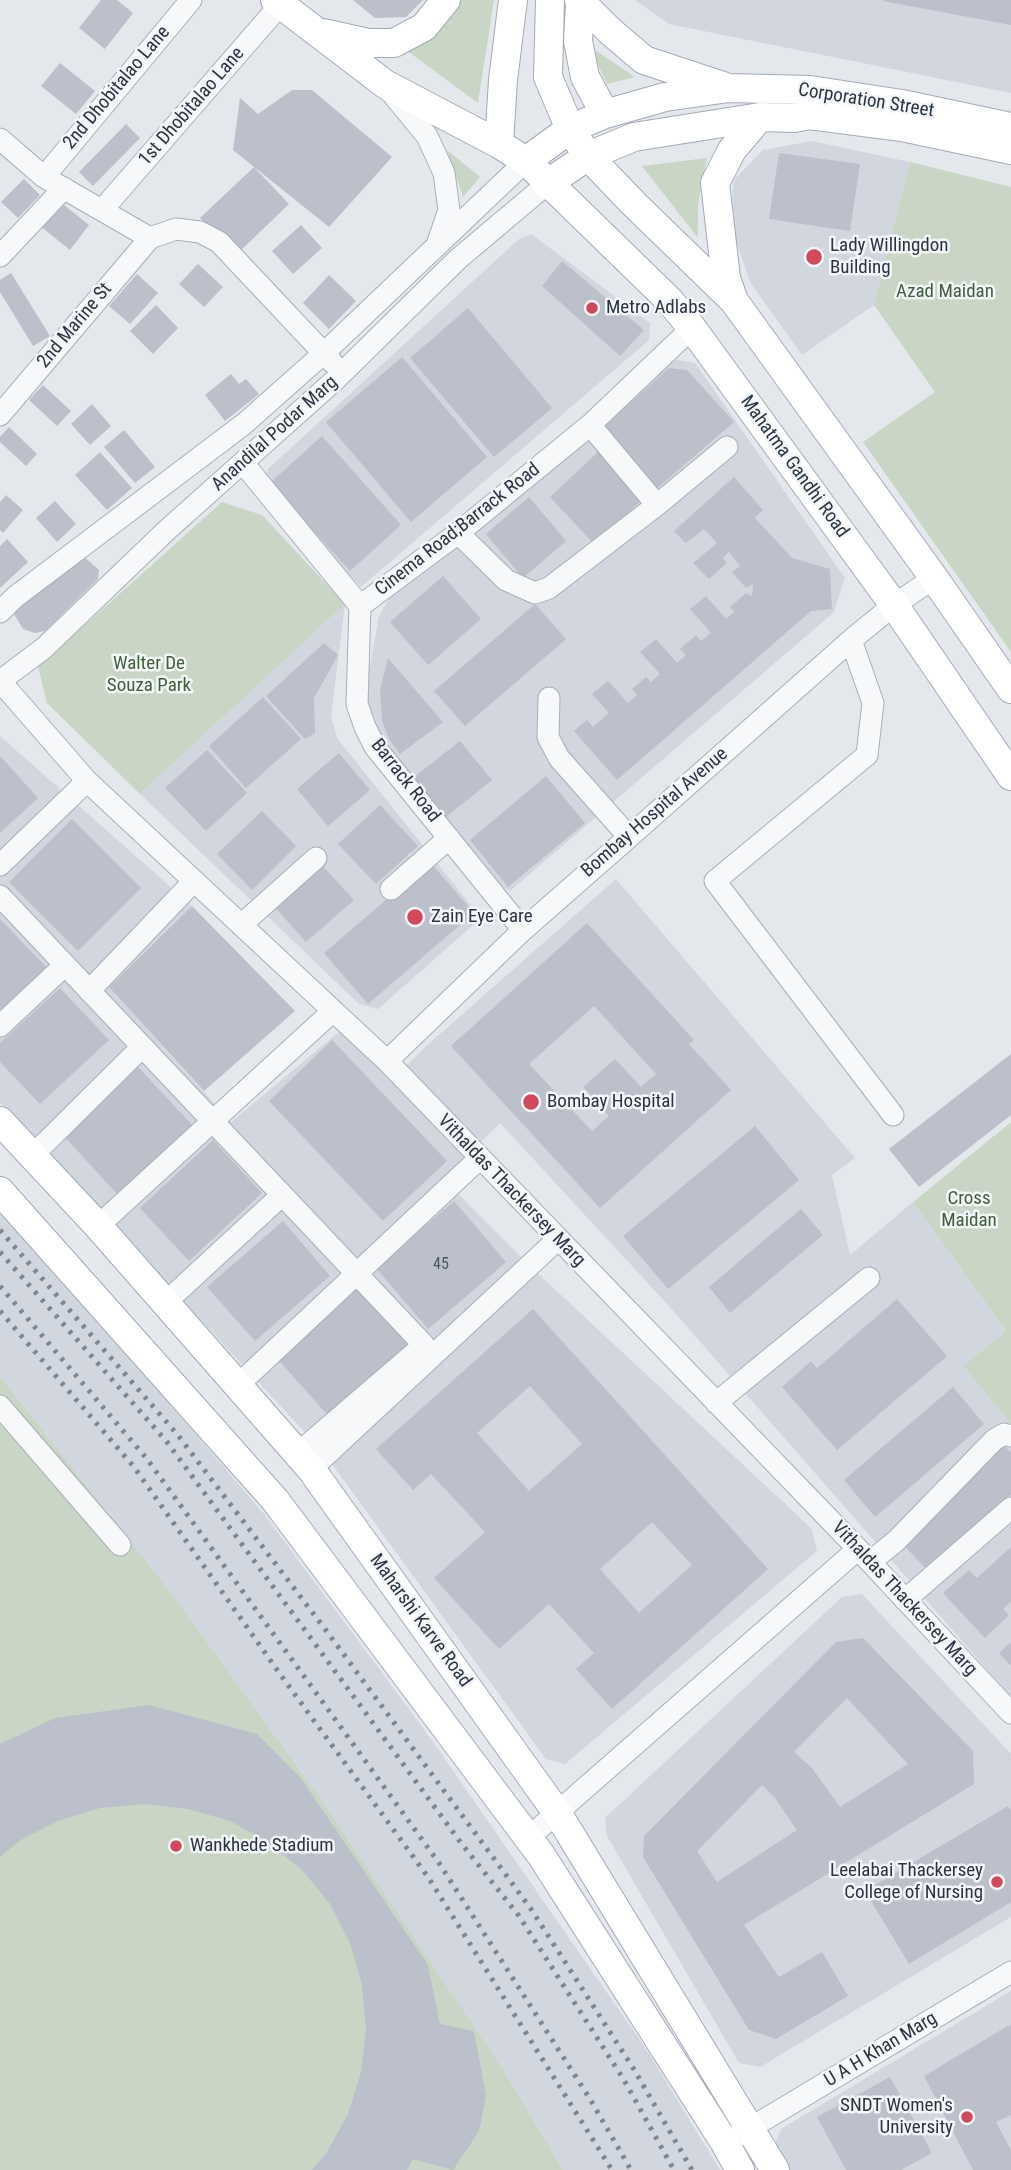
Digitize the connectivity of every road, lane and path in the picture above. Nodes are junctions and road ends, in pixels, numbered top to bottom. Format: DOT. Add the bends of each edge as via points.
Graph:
graph roads {
  1 [pos="191,0"];
  2 [pos="446,0"];
  3 [pos="513,0"];
  4 [pos="550,0"];
  5 [pos="278,2"];
  6 [pos="579,2"];
  7 [pos="313,31"];
  8 [pos="385,84"];
  9 [pos="729,88"];
  10 [pos="606,114"];
  11 [pos="760,117"];
  12 [pos="1011,128"];
  13 [pos="570,129"];
  14 [pos="1,143"];
  15 [pos="499,144"];
  16 [pos="1011,150"];
  17 [pos="588,156"];
  18 [pos="526,161"];
  19 [pos="44,177"];
  20 [pos="547,184"];
  21 [pos="64,188"];
  22 [pos="103,209"];
  23 [pos="150,238"];
  24 [pos="437,247"];
  25 [pos="0,256"];
  26 [pos="734,301"];
  27 [pos="692,328"];
  28 [pos="324,353"];
  29 [pos="343,373"];
  30 [pos="0,415"];
  31 [pos="590,425"];
  32 [pos="727,447"];
  33 [pos="243,463"];
  34 [pos="657,505"];
  35 [pos="458,533"];
  36 [pos="934,578"];
  37 [pos="894,604"];
  38 [pos="360,606"];
  39 [pos="0,612"];
  40 [pos="851,640"];
  41 [pos="0,681"];
  42 [pos="1011,689"];
  43 [pos="549,698"];
  44 [pos="1011,776"];
  45 [pos="87,781"];
  46 [pos="629,837"];
  47 [pos="449,838"];
  48 [pos="316,859"];
  49 [pos="0,865"];
  50 [pos="194,881"];
  51 [pos="391,889"];
  52 [pos="0,896"];
  53 [pos="241,925"];
  54 [pos="523,930"];
  55 [pos="65,965"];
  56 [pos="89,990"];
  57 [pos="333,1011"];
  58 [pos="0,1026"];
  59 [pos="142,1047"];
  60 [pos="387,1061"];
  61 [pos="893,1115"];
  62 [pos="0,1121"];
  63 [pos="212,1121"];
  64 [pos="32,1156"];
  65 [pos="480,1158"];
  66 [pos="0,1191"];
  67 [pos="282,1195"];
  68 [pos="98,1226"];
  69 [pos="558,1239"];
  70 [pos="357,1274"];
  71 [pos="869,1278"];
  72 [pos="165,1303"];
  73 [pos="239,1384"];
  74 [pos="716,1403"];
  75 [pos="0,1406"];
  76 [pos="1011,1436"];
  77 [pos="304,1462"];
  78 [pos="1011,1508"];
  79 [pos="120,1545"];
  80 [pos="864,1556"];
  81 [pos="905,1600"];
  82 [pos="1011,1713"];
  83 [pos="558,1814"];
  84 [pos="528,1838"];
  85 [pos="1011,1972"];
  86 [pos="750,2128"];
  87 [pos="726,2143"];
  88 [pos="740,2170"];
  89 [pos="775,2170"];
  1 -- 19 [label="street, 2nd Dhobitalao Lane"];
  2 -- 7 [label="main road" via="424,26 394,43 368,43"];
  3 -- 15 [label="main road"];
  4 -- 13 [label="main road" via="548,77"];
  5 -- 7 [label="main road, Mahatma Gandhi Road"];
  5 -- 22 [label="street, 1st Dhobitalao Lane"];
  6 -- 9 [label="main road" via="644,60"];
  6 -- 10 [label="main road" via="578,41 585,77"];
  7 -- 8 [label="main road, Mahatma Gandhi Road"];
  8 -- 15 [label="main road, Mahatma Gandhi Road"];
  8 -- 24 [label="street" via="427,136 444,173 449,210"];
  9 -- 10 [label="main road, Corporation Street" via="665,97"];
  9 -- 12 [label="main road, Corporation Street" via="810,90"];
  10 -- 13 [label="main road, Corporation Street"];
  11 -- 16 [label="main road, Corporation Street" via="809,115 888,125"];
  11 -- 17 [label="main road, Corporation Street" via="634,137"];
  11 -- 26 [label="main road" via="732,150 715,183 726,278"];
  13 -- 17 [label="main road"];
  13 -- 18 [label="main road, Corporation Street"];
  14 -- 19 [label="street"];
  15 -- 18 [label="main road, Mahatma Gandhi Road"];
  17 -- 20 [label="main road, Corporation Street"];
  17 -- 26 [label="main road"];
  18 -- 20 [label="main road, Mahatma Gandhi Road"];
  18 -- 24 [label="street, Anandilal Podar Marg"];
  19 -- 21 [label="street"];
  20 -- 27 [label="main road, Mahatma Gandhi Road" via="629,260"];
  20 -- 29 [label="street, Anandilal Podar Marg" via="458,259"];
  21 -- 22 [label="street"];
  21 -- 25 [label="street"];
  22 -- 23 [label="street"];
  23 -- 28 [label="street" via="176,229 200,232 219,242"];
  23 -- 30 [label="street, 2nd Marine St"];
  24 -- 28 [label="street, Anandilal Podar Marg"];
  26 -- 36 [label="main road"];
  27 -- 31 [label="street, Cinema Road;Barrack Road"];
  27 -- 37 [label="main road, Mahatma Gandhi Road"];
  28 -- 29 [label="street"];
  28 -- 39 [label="street, Anandilal Podar Marg" via="244,424"];
  29 -- 33 [label="street, Anandilal Podar Marg"];
  31 -- 34 [label="street"];
  31 -- 35 [label="street, Cinema Road;Barrack Road"];
  32 -- 34 [label="street"];
  33 -- 38 [label="street, Cinema Road;Barrack Road"];
  33 -- 41 [label="street, Anandilal Podar Marg" via="44,648"];
  34 -- 35 [label="street" via="549,588 535,593 506,580"];
  35 -- 38 [label="street, Cinema Road;Barrack Road"];
  36 -- 37 [label="street, Bombay Hospital Avenue"];
  36 -- 42 [label="main road"];
  37 -- 40 [label="street, Bombay Hospital Avenue"];
  37 -- 44 [label="main road, Mahatma Gandhi Road"];
  38 -- 47 [label="street, Barrack Road" via="357,704 365,727"];
  40 -- 46 [label="street, Bombay Hospital Avenue"];
  40 -- 61 [label="street" via="873,703 867,755 715,881"];
  41 -- 45 [label="street, Vithaldas Thackersey Marg"];
  43 -- 46 [label="street" via="548,737 559,758"];
  45 -- 49 [label="street"];
  45 -- 50 [label="street, Vithaldas Thackersey Marg"];
  46 -- 54 [label="street, Bombay Hospital Avenue"];
  47 -- 51 [label="street"];
  47 -- 54 [label="street, Barrack Road"];
  48 -- 53 [label="street"];
  50 -- 53 [label="street, Vithaldas Thackersey Marg"];
  50 -- 56 [label="street"];
  52 -- 55 [label="street"];
  53 -- 57 [label="street, Vithaldas Thackersey Marg"];
  54 -- 60 [label="street, Bombay Hospital Avenue"];
  55 -- 56 [label="street"];
  55 -- 58 [label="street"];
  56 -- 59 [label="street"];
  57 -- 60 [label="street, Vithaldas Thackersey Marg"];
  57 -- 63 [label="street"];
  59 -- 63 [label="street"];
  59 -- 64 [label="street"];
  60 -- 65 [label="street, Vithaldas Thackersey Marg"];
  62 -- 64 [label="main road, Maharshi Karve Road"];
  63 -- 67 [label="street"];
  63 -- 68 [label="street"];
  64 -- 68 [label="main road, Maharshi Karve Road"];
  65 -- 69 [label="street, Vithaldas Thackersey Marg"];
  65 -- 70 [label="street"];
  66 -- 84 [label="main road" via="275,1500"];
  67 -- 70 [label="street"];
  67 -- 72 [label="street"];
  68 -- 72 [label="main road, Maharshi Karve Road"];
  69 -- 74 [label="street, Vithaldas Thackersey Marg"];
  69 -- 77 [label="street"];
  70 -- 73 [label="street"];
  70 -- 77 [label="street" via="424,1345"];
  71 -- 74 [label="street"];
  72 -- 73 [label="main road, Maharshi Karve Road"];
  73 -- 77 [label="main road, Maharshi Karve Road"];
  74 -- 80 [label="street, Vithaldas Thackersey Marg"];
  75 -- 79 [label="street"];
  76 -- 80 [label="street" via="1004,1434 994,1440 896,1541"];
  77 -- 83 [label="main road, Maharshi Karve Road"];
  78 -- 81 [label="street"];
  80 -- 81 [label="street, Vithaldas Thackersey Marg"];
  80 -- 83 [label="street"];
  81 -- 82 [label="street, Vithaldas Thackersey Marg"];
  83 -- 84 [label="street"];
  83 -- 86 [label="main road, Maharshi Karve Road"];
  84 -- 87 [label="main road"];
  85 -- 86 [label="street, U A H Khan Marg"];
  86 -- 87 [label="street, U A H Khan Marg"];
  86 -- 89 [label="main road, Maharshi Karve Road"];
  87 -- 88 [label="main road"];
}
